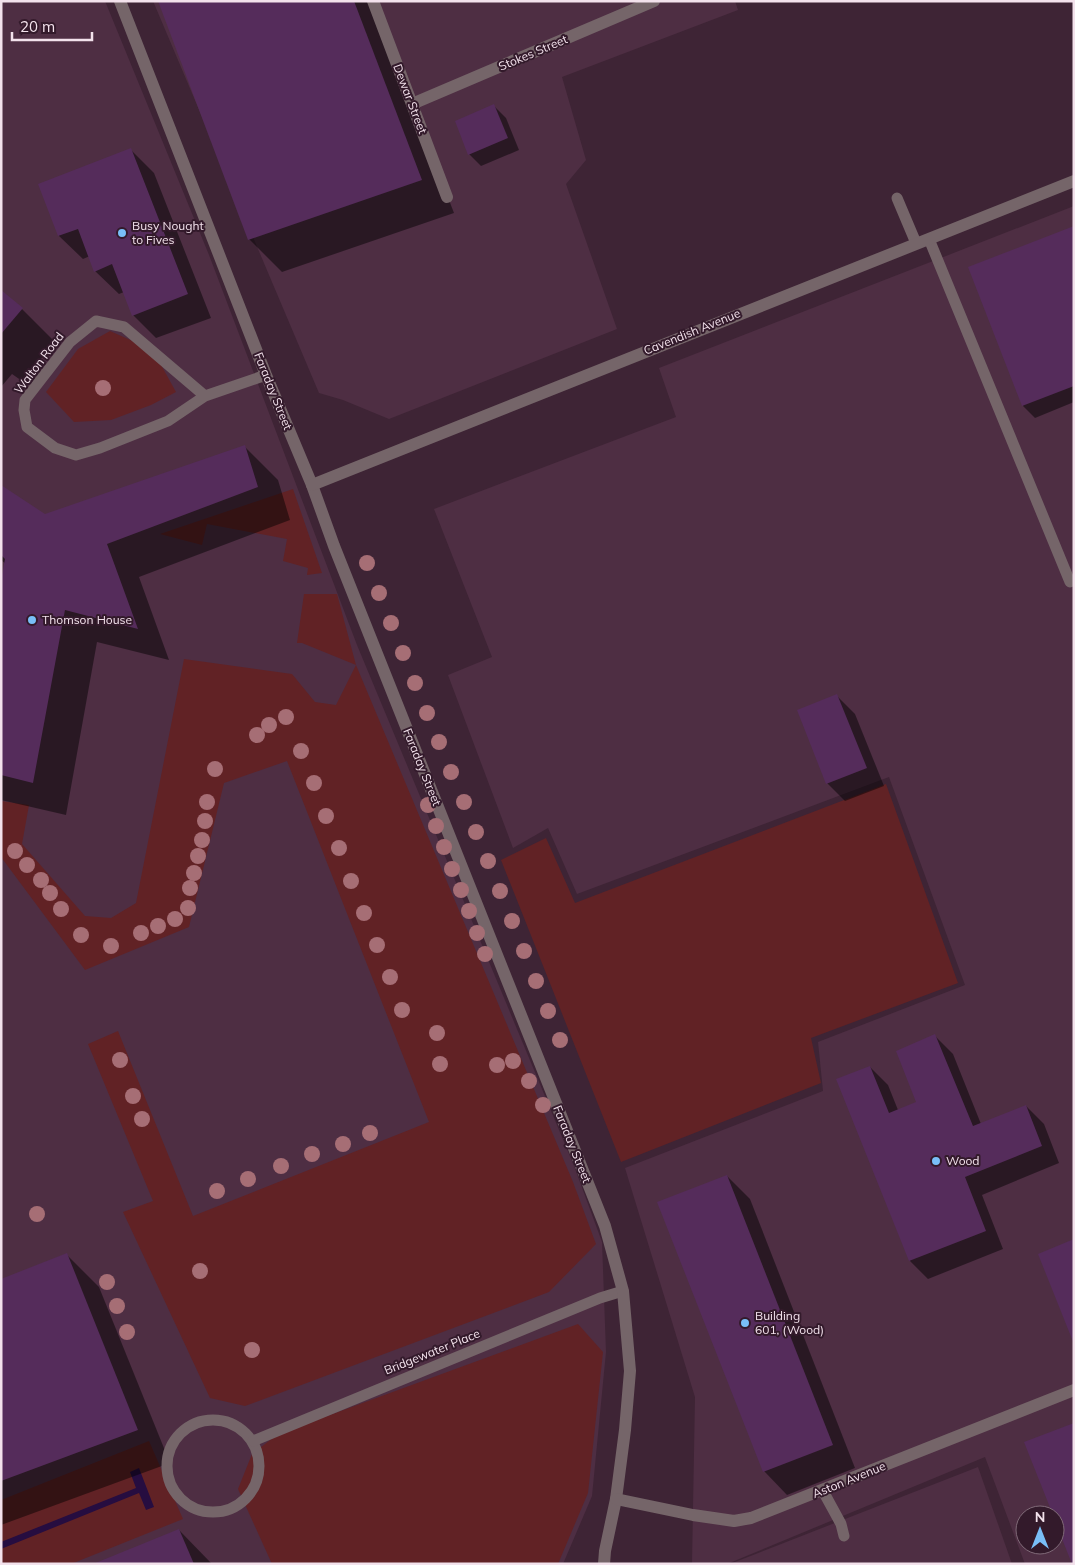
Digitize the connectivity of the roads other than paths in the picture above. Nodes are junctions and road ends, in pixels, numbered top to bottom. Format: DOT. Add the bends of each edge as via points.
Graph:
graph roads {
  1 [pos="373,1"];
  2 [pos="654,1"];
  3 [pos="122,2"];
  4 [pos="412,104"];
  5 [pos="1074,181"];
  6 [pos="446,197"];
  7 [pos="897,198"];
  8 [pos="929,239"];
  9 [pos="916,244"];
  10 [pos="266,376"];
  11 [pos="205,396"];
  12 [pos="312,485"];
  13 [pos="1070,582"];
  14 [pos="623,1291"];
  15 [pos="1074,1390"];
  16 [pos="253,1441"];
  17 [pos="823,1491"];
  18 [pos="616,1499"];
  19 [pos="844,1536"];
  20 [pos="605,1558"];
  21 [pos="598,1564"];
  1 -- 4 [label="street, Dewar Street"];
  2 -- 4 [label="street, Stokes Street"];
  3 -- 10 [label="street, Faraday Street"];
  4 -- 6 [label="street, Dewar Street"];
  5 -- 8 [label="street, Cavendish Avenue"];
  7 -- 9 [label="lane"];
  8 -- 9 [label="street, Cavendish Avenue"];
  8 -- 13 [label="lane"];
  9 -- 12 [label="street, Cavendish Avenue"];
  10 -- 11 [label="lane, Walton Road"];
  10 -- 12 [label="street, Faraday Street"];
  11 -- 11 [label="lane, Walton Road" via="168,421 76,455 55,448 27,427 24,410 26,400 70,342 96,321 124,327"];
  12 -- 14 [label="street, Faraday Street" via="605,1226"];
  14 -- 16 [label="lane, Bridgewater Place"];
  14 -- 18 [label="street, Faraday Street" via="630,1371"];
  15 -- 17 [label="street, Aston Avenue"];
  16 -- 16 [label="lane" via="259,1455 256,1487 246,1500 233,1508 223,1512 201,1512 177,1496 169,1483 168,1453 185,1429 198,1422 213,1419 228,1422 242,1429"];
  17 -- 18 [label="street, Aston Avenue" via="752,1518 734,1521"];
  17 -- 19 [label="lane"];
  18 -- 20 [label="street, Faraday Street"];
  20 -- 21 [label="street, Faraday Street"];
}
